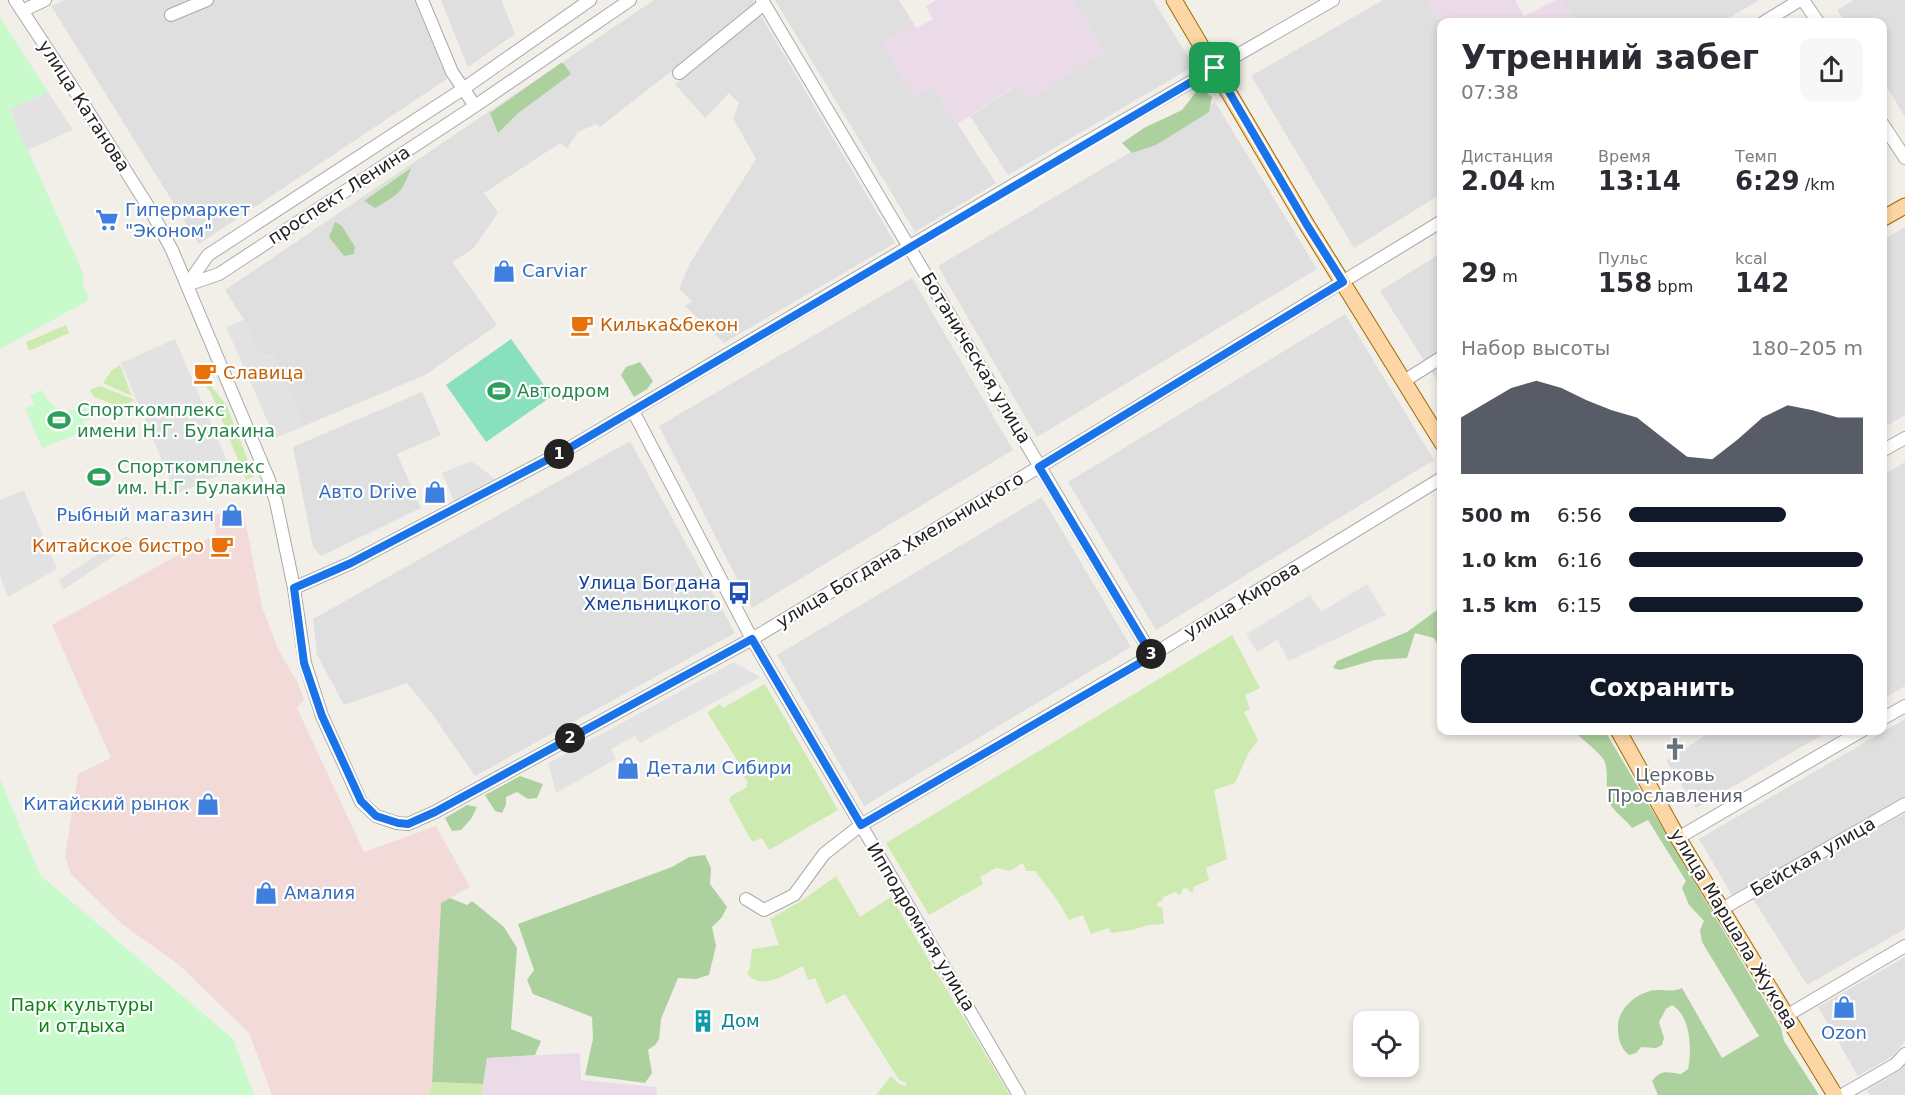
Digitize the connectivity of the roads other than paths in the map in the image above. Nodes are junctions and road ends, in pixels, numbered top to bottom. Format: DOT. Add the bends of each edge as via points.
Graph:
graph roads {
  1 [pos="45,0"];
  2 [pos="207,0"];
  3 [pos="422,0"];
  4 [pos="590,0"];
  5 [pos="630,0"];
  6 [pos="1174,0"];
  7 [pos="1333,0"];
  8 [pos="1802,0"];
  9 [pos="763,2"];
  10 [pos="18,5"];
  11 [pos="171,15"];
  12 [pos="1771,18"];
  13 [pos="1815,18"];
  14 [pos="1215,68"];
  15 [pos="679,73"];
  16 [pos="463,89"];
  17 [pos="475,106"];
  18 [pos="1887,131"];
  19 [pos="1905,158"];
  20 [pos="1905,206"];
  21 [pos="1887,216"];
  22 [pos="1437,224"];
  23 [pos="910,247"];
  24 [pos="1343,282"];
  25 [pos="187,285"];
  26 [pos="1437,360"];
  27 [pos="1404,381"];
  28 [pos="633,411"];
  29 [pos="1437,435"];
  30 [pos="1905,438"];
  31 [pos="1887,448"];
  32 [pos="1039,467"];
  33 [pos="1437,481"];
  34 [pos="294,588"];
  35 [pos="752,639"];
  36 [pos="1152,656"];
  37 [pos="1905,706"];
  38 [pos="1887,716"];
  39 [pos="1621,735"];
  40 [pos="1854,735"];
  41 [pos="1905,804"];
  42 [pos="408,824"];
  43 [pos="861,825"];
  44 [pos="1678,838"];
  45 [pos="746,899"];
  46 [pos="1722,909"];
  47 [pos="1905,946"];
  48 [pos="1786,1016"];
  49 [pos="1905,1054"];
  50 [pos="1019,1095"];
  51 [pos="1835,1095"];
  52 [pos="1842,1095"];
  1 -- 10 [label="street"];
  2 -- 11 [label="street"];
  3 -- 16 [label="street"];
  4 -- 16 [label="street, проспект Ленина"];
  5 -- 17 [label="street, проспект Ленина"];
  6 -- 14 [label="main road"];
  7 -- 14 [label="street"];
  8 -- 12 [label="street"];
  8 -- 13 [label="street"];
  9 -- 15 [label="street"];
  9 -- 23 [label="street, Ботаническая улица"];
  10 -- 25 [label="street, улица Катанова" via="151,212"];
  14 -- 23 [label="street"];
  14 -- 24 [label="main road"];
  16 -- 17 [label="street"];
  16 -- 25 [label="street, проспект Ленина" via="207,255"];
  17 -- 25 [label="street, проспект Ленина" via="219,274"];
  18 -- 19 [label="street"];
  20 -- 21 [label="main road"];
  22 -- 24 [label="street, улица Богдана Хмельницкого"];
  23 -- 28 [label="street"];
  23 -- 32 [label="street, Ботаническая улица"];
  24 -- 27 [label="main road"];
  24 -- 32 [label="street, улица Богдана Хмельницкого"];
  25 -- 34 [label="street, улица Катанова" via="269,480"];
  26 -- 27 [label="street"];
  27 -- 29 [label="main road"];
  28 -- 34 [label="street" via="431,522"];
  28 -- 35 [label="street, Ипподромная улица"];
  30 -- 31 [label="street"];
  32 -- 35 [label="street, улица Богдана Хмельницкого"];
  32 -- 36 [label="street, Ботаническая улица"];
  33 -- 36 [label="street, улица Кирова"];
  34 -- 42 [label="street, улица Катанова" via="304,663 322,716 361,801 376,816"];
  35 -- 42 [label="street, улица Богдана Хмельницкого"];
  35 -- 43 [label="street, Ипподромная улица"];
  36 -- 43 [label="street, улица Кирова"];
  37 -- 38 [label="street"];
  39 -- 44 [label="main road, улица Маршала Жукова"];
  40 -- 44 [label="street"];
  41 -- 46 [label="street, Бейская улица"];
  43 -- 45 [label="street, улица Кирова" via="824,854 794,895 764,910"];
  43 -- 50 [label="street, Ипподромная улица"];
  44 -- 46 [label="main road, улица Маршала Жукова"];
  46 -- 48 [label="main road, улица Маршала Жукова"];
  47 -- 48 [label="street"];
  48 -- 51 [label="main road, улица Маршала Жукова"];
  49 -- 52 [label="street" via="1896,1064"];
}
